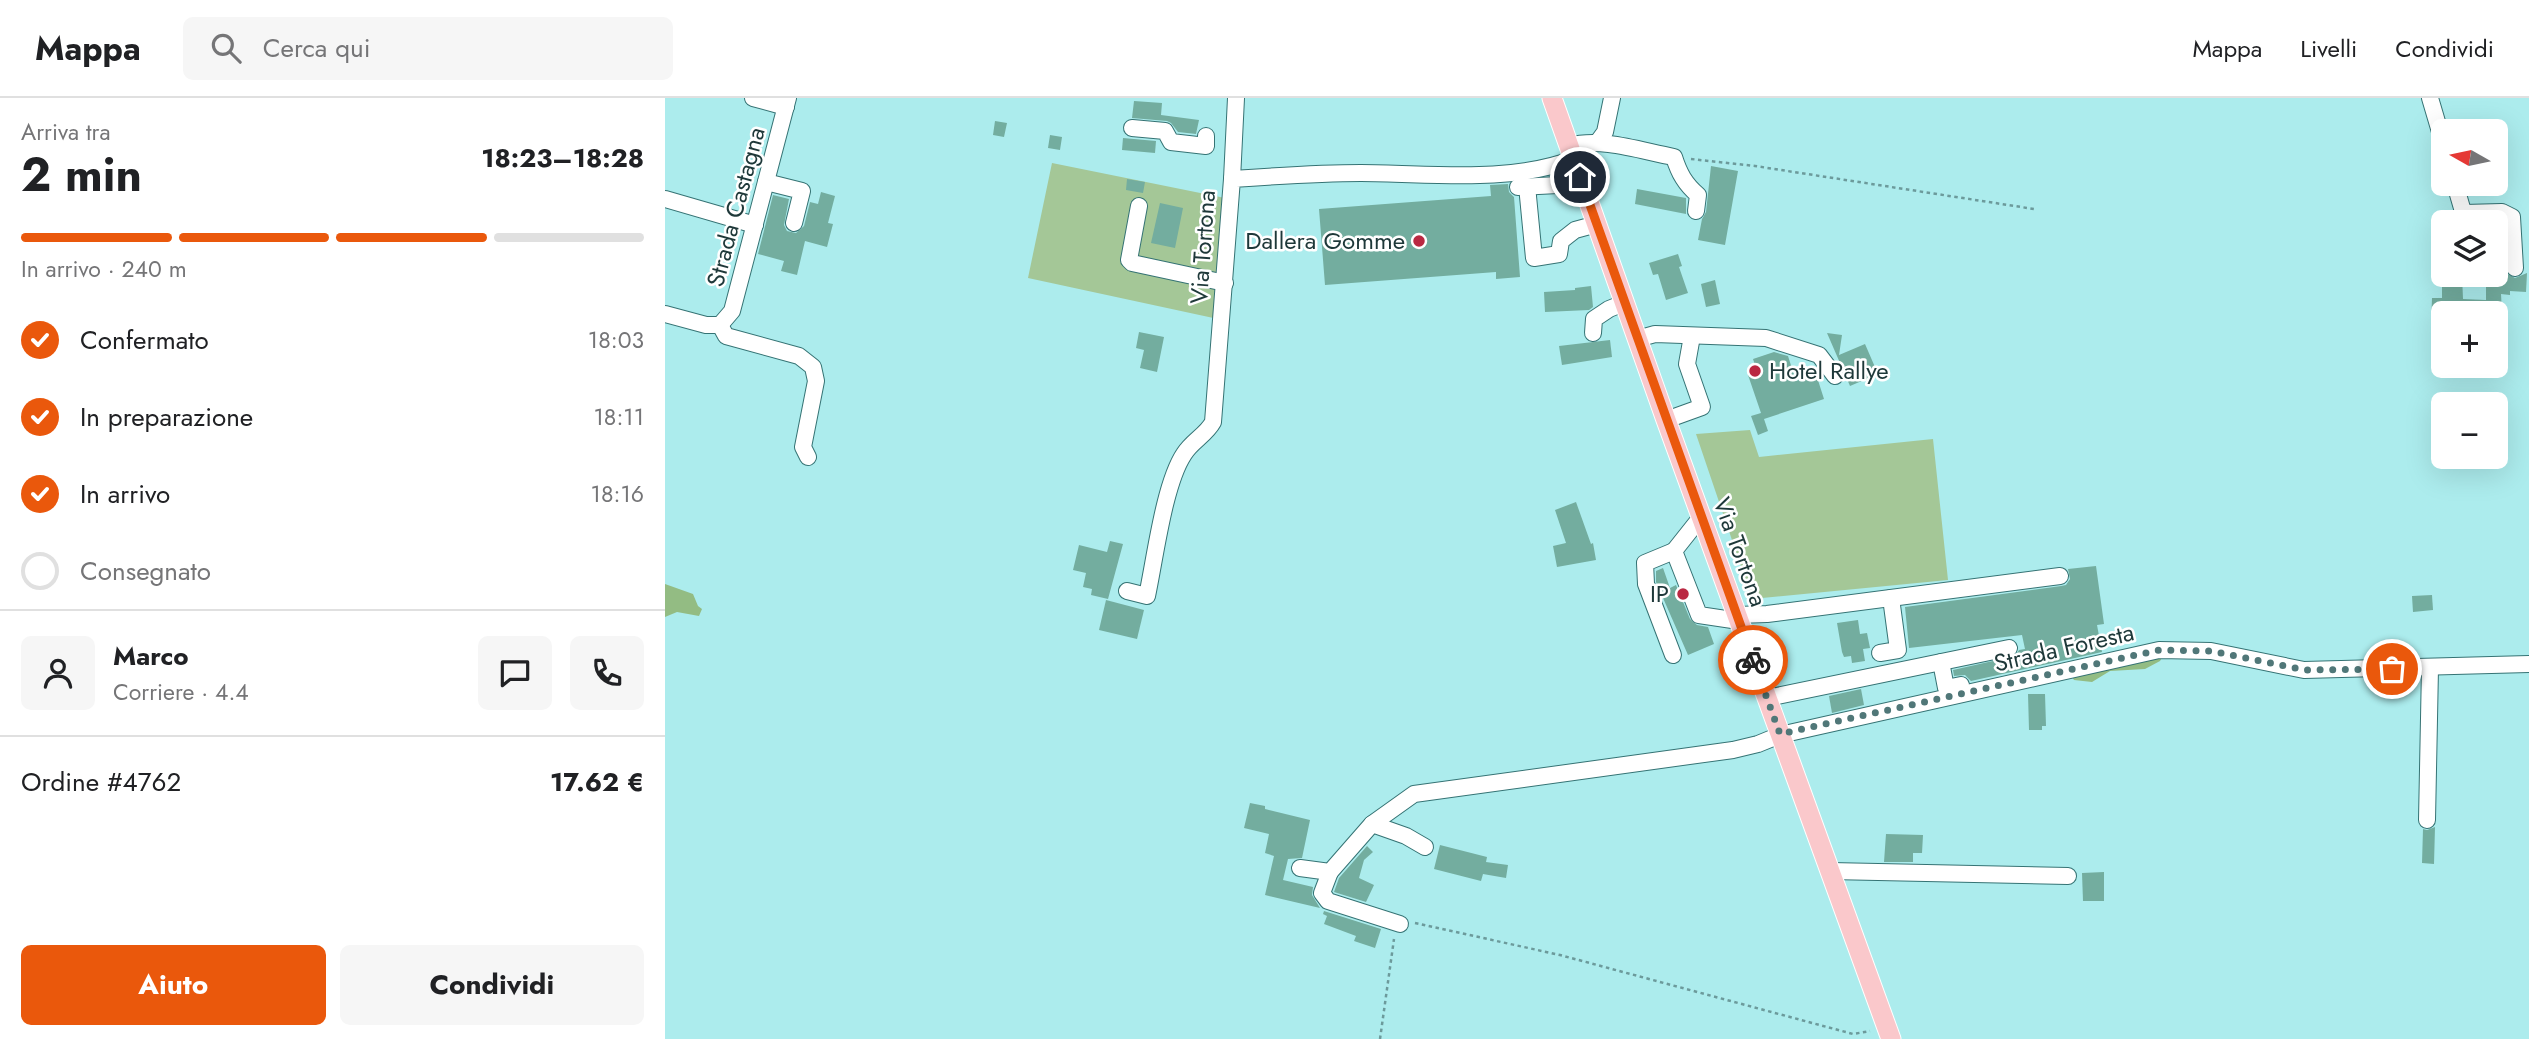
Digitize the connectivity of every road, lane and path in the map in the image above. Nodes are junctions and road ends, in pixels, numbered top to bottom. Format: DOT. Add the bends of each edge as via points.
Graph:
graph roads {
  1 [pos="753,98"];
  2 [pos="1236,98"];
  3 [pos="1552,98"];
  4 [pos="1612,98"];
  5 [pos="2430,98"];
  6 [pos="787,102"];
  7 [pos="2436,119"];
  8 [pos="1132,128"];
  9 [pos="1234,139"];
  10 [pos="1597,143"];
  11 [pos="1674,157"];
  12 [pos="1574,161"];
  13 [pos="1232,179"];
  14 [pos="766,182"];
  15 [pos="665,199"];
  16 [pos="1139,206"];
  17 [pos="2034,209"];
  18 [pos="1696,211"];
  19 [pos="2508,215"];
  20 [pos="794,223"];
  21 [pos="755,225"];
  22 [pos="1597,225"];
  23 [pos="2515,268"];
  24 [pos="1225,283"];
  25 [pos="1624,303"];
  26 [pos="665,314"];
  27 [pos="720,325"];
  28 [pos="1593,333"];
  29 [pos="1692,336"];
  30 [pos="1637,339"];
  31 [pos="1835,376"];
  32 [pos="1666,420"];
  33 [pos="808,457"];
  34 [pos="1701,517"];
  35 [pos="1674,551"];
  36 [pos="2060,576"];
  37 [pos="1127,590"];
  38 [pos="1891,598"];
  39 [pos="1738,618"];
  40 [pos="2009,648"];
  41 [pos="1880,653"];
  42 [pos="1672,655"];
  43 [pos="1941,662"];
  44 [pos="2529,664"];
  45 [pos="2430,668"];
  46 [pos="1961,685"];
  47 [pos="1767,698"];
  48 [pos="1780,734"];
  49 [pos="2427,820"];
  50 [pos="1372,824"];
  51 [pos="1425,847"];
  52 [pos="1300,868"];
  53 [pos="1830,871"];
  54 [pos="1330,872"];
  55 [pos="2068,876"];
  56 [pos="1401,924"];
  57 [pos="1889,1033"];
  58 [pos="1380,1039"];
  1 -- 6 [label="street"];
  2 -- 9 [label="street"];
  3 -- 12 [label="main road, Via Tortona"];
  4 -- 10 [label="street" via="1605,132"];
  5 -- 7 [label="street"];
  6 -- 14 [label="street, Strada Castagna"];
  8 -- 9 [label="street" via="1165,125 1171,142 1199,146 1206,146 1204,136"];
  9 -- 13 [label="street"];
  10 -- 11 [label="street"];
  10 -- 12 [label="street" via="1581,143"];
  11 -- 17 [label="path"];
  11 -- 18 [label="street" via="1683,179 1698,195"];
  12 -- 13 [label="street, Via Tortona" via="1522,171"];
  12 -- 22 [label="main road, Via Tortona"];
  12 -- 22 [label="street" via="1558,185 1523,187 1534,258 1559,254 1561,241 1575,230"];
  13 -- 24 [label="street, Via Tortona"];
  14 -- 20 [label="street" via="802,191"];
  14 -- 21 [label="street, Strada Castagna"];
  15 -- 21 [label="street"];
  16 -- 24 [label="street" via="1132,263"];
  19 -- 23 [label="street" via="2512,217"];
  21 -- 27 [label="street, Strada Castagna" via="732,311"];
  22 -- 25 [label="main road, Via Tortona"];
  24 -- 37 [label="street, Via Tortona" via="1213,422 1184,454 1177,469 1147,596"];
  25 -- 28 [label="street" via="1594,319"];
  25 -- 30 [label="main road, Via Tortona"];
  26 -- 27 [label="street"];
  27 -- 33 [label="street" via="726,336 799,356 813,367 816,381 803,447"];
  29 -- 30 [label="street" via="1655,334"];
  29 -- 31 [label="street" via="1766,338 1819,355"];
  29 -- 32 [label="street" via="1687,364 1702,407"];
  30 -- 32 [label="main road, Via Tortona"];
  32 -- 34 [label="main road, Via Tortona"];
  34 -- 35 [label="street"];
  34 -- 39 [label="main road, Via Tortona"];
  35 -- 39 [label="street" via="1699,615"];
  35 -- 42 [label="street" via="1645,563 1646,584"];
  36 -- 38 [label="street"];
  38 -- 39 [label="street"];
  38 -- 41 [label="street" via="1898,650"];
  39 -- 47 [label="main road, Via Tortona"];
  40 -- 43 [label="street"];
  43 -- 46 [label="street" via="1946,688"];
  43 -- 47 [label="street"];
  44 -- 45 [label="street, Strada Foresta"];
  45 -- 48 [label="street, Strada Foresta" via="2305,670 2211,651 2159,650"];
  45 -- 49 [label="street"];
  47 -- 48 [label="main road, Via Tortona"];
  48 -- 50 [label="street, Strada Foresta" via="1733,750 1414,794"];
  48 -- 53 [label="main road, Via Tortona"];
  50 -- 51 [label="street"];
  50 -- 54 [label="street, Strada Foresta"];
  52 -- 54 [label="street"];
  53 -- 55 [label="street"];
  53 -- 57 [label="main road, Via Tortona"];
  54 -- 56 [label="street" via="1322,892 1328,901"];
  56 -- 57 [label="path" via="1411,922 1560,955 1853,1034"];
  56 -- 58 [label="path" via="1395,934"];
}
